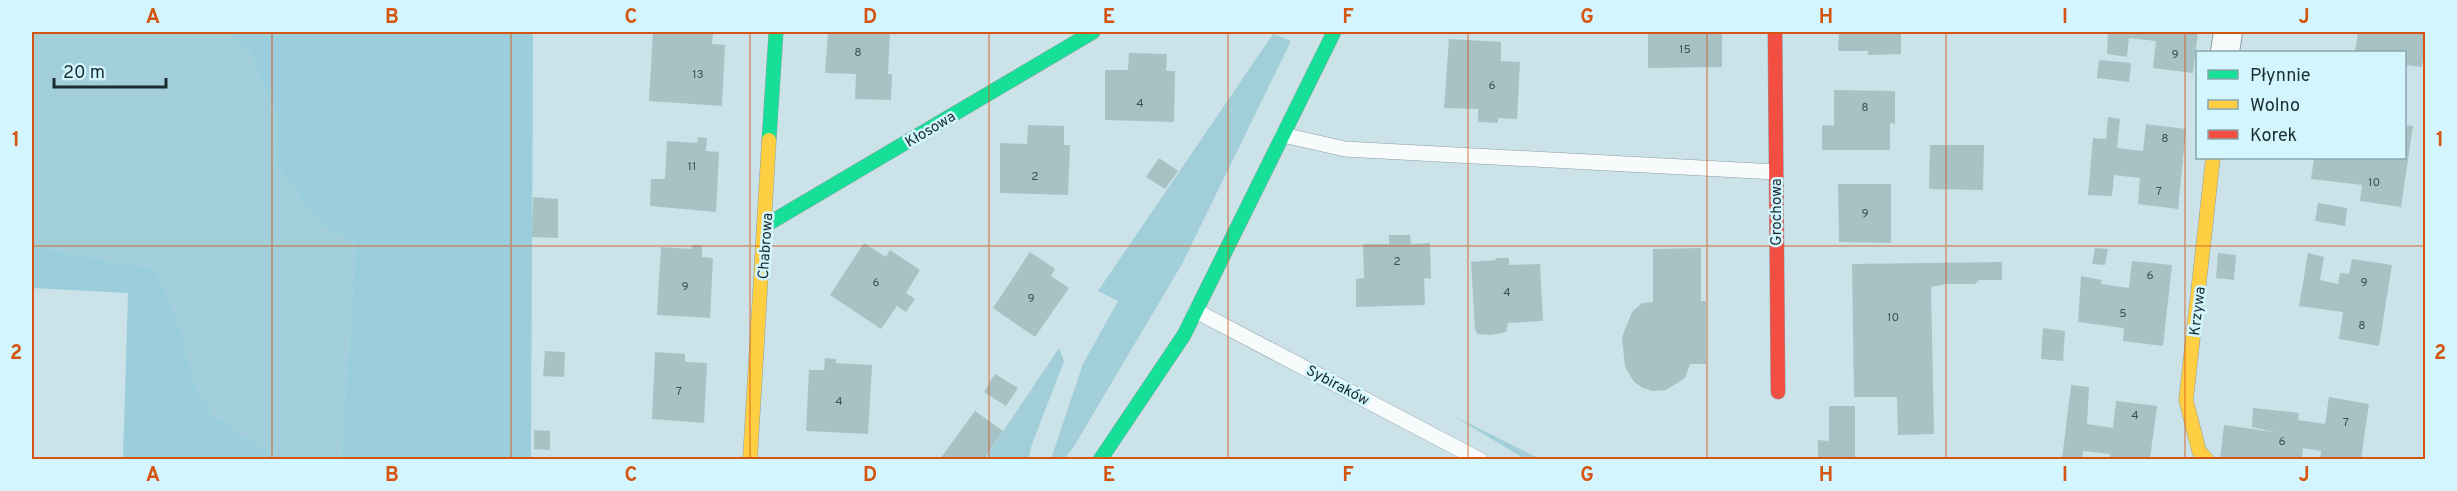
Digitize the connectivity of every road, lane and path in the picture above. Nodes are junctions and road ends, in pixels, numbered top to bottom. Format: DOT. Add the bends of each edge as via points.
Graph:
graph roads {
  1 [pos="776,32"];
  2 [pos="1093,32"];
  3 [pos="1334,32"];
  4 [pos="1775,32"];
  5 [pos="2228,32"];
  6 [pos="2225,51"];
  7 [pos="1283,135"];
  8 [pos="2213,159"];
  9 [pos="1776,172"];
  10 [pos="766,225"];
  11 [pos="1196,311"];
  12 [pos="1778,392"];
  13 [pos="750,459"];
  14 [pos="1100,459"];
  15 [pos="1480,459"];
  16 [pos="2207,459"];
  1 -- 10 [label="street, Chabrowa"];
  2 -- 10 [label="street, Kłosowa"];
  3 -- 7 [label="street"];
  4 -- 9 [label="street, Grochowa"];
  5 -- 6 [label="street"];
  7 -- 9 [label="lane" via="1345,149"];
  7 -- 11 [label="street"];
  8 -- 16 [label="street, Krzywa" via="2186,400 2199,452"];
  9 -- 12 [label="street, Grochowa"];
  10 -- 13 [label="street, Chabrowa"];
  11 -- 14 [label="street"];
  11 -- 15 [label="lane, Sybiraków"];
}
